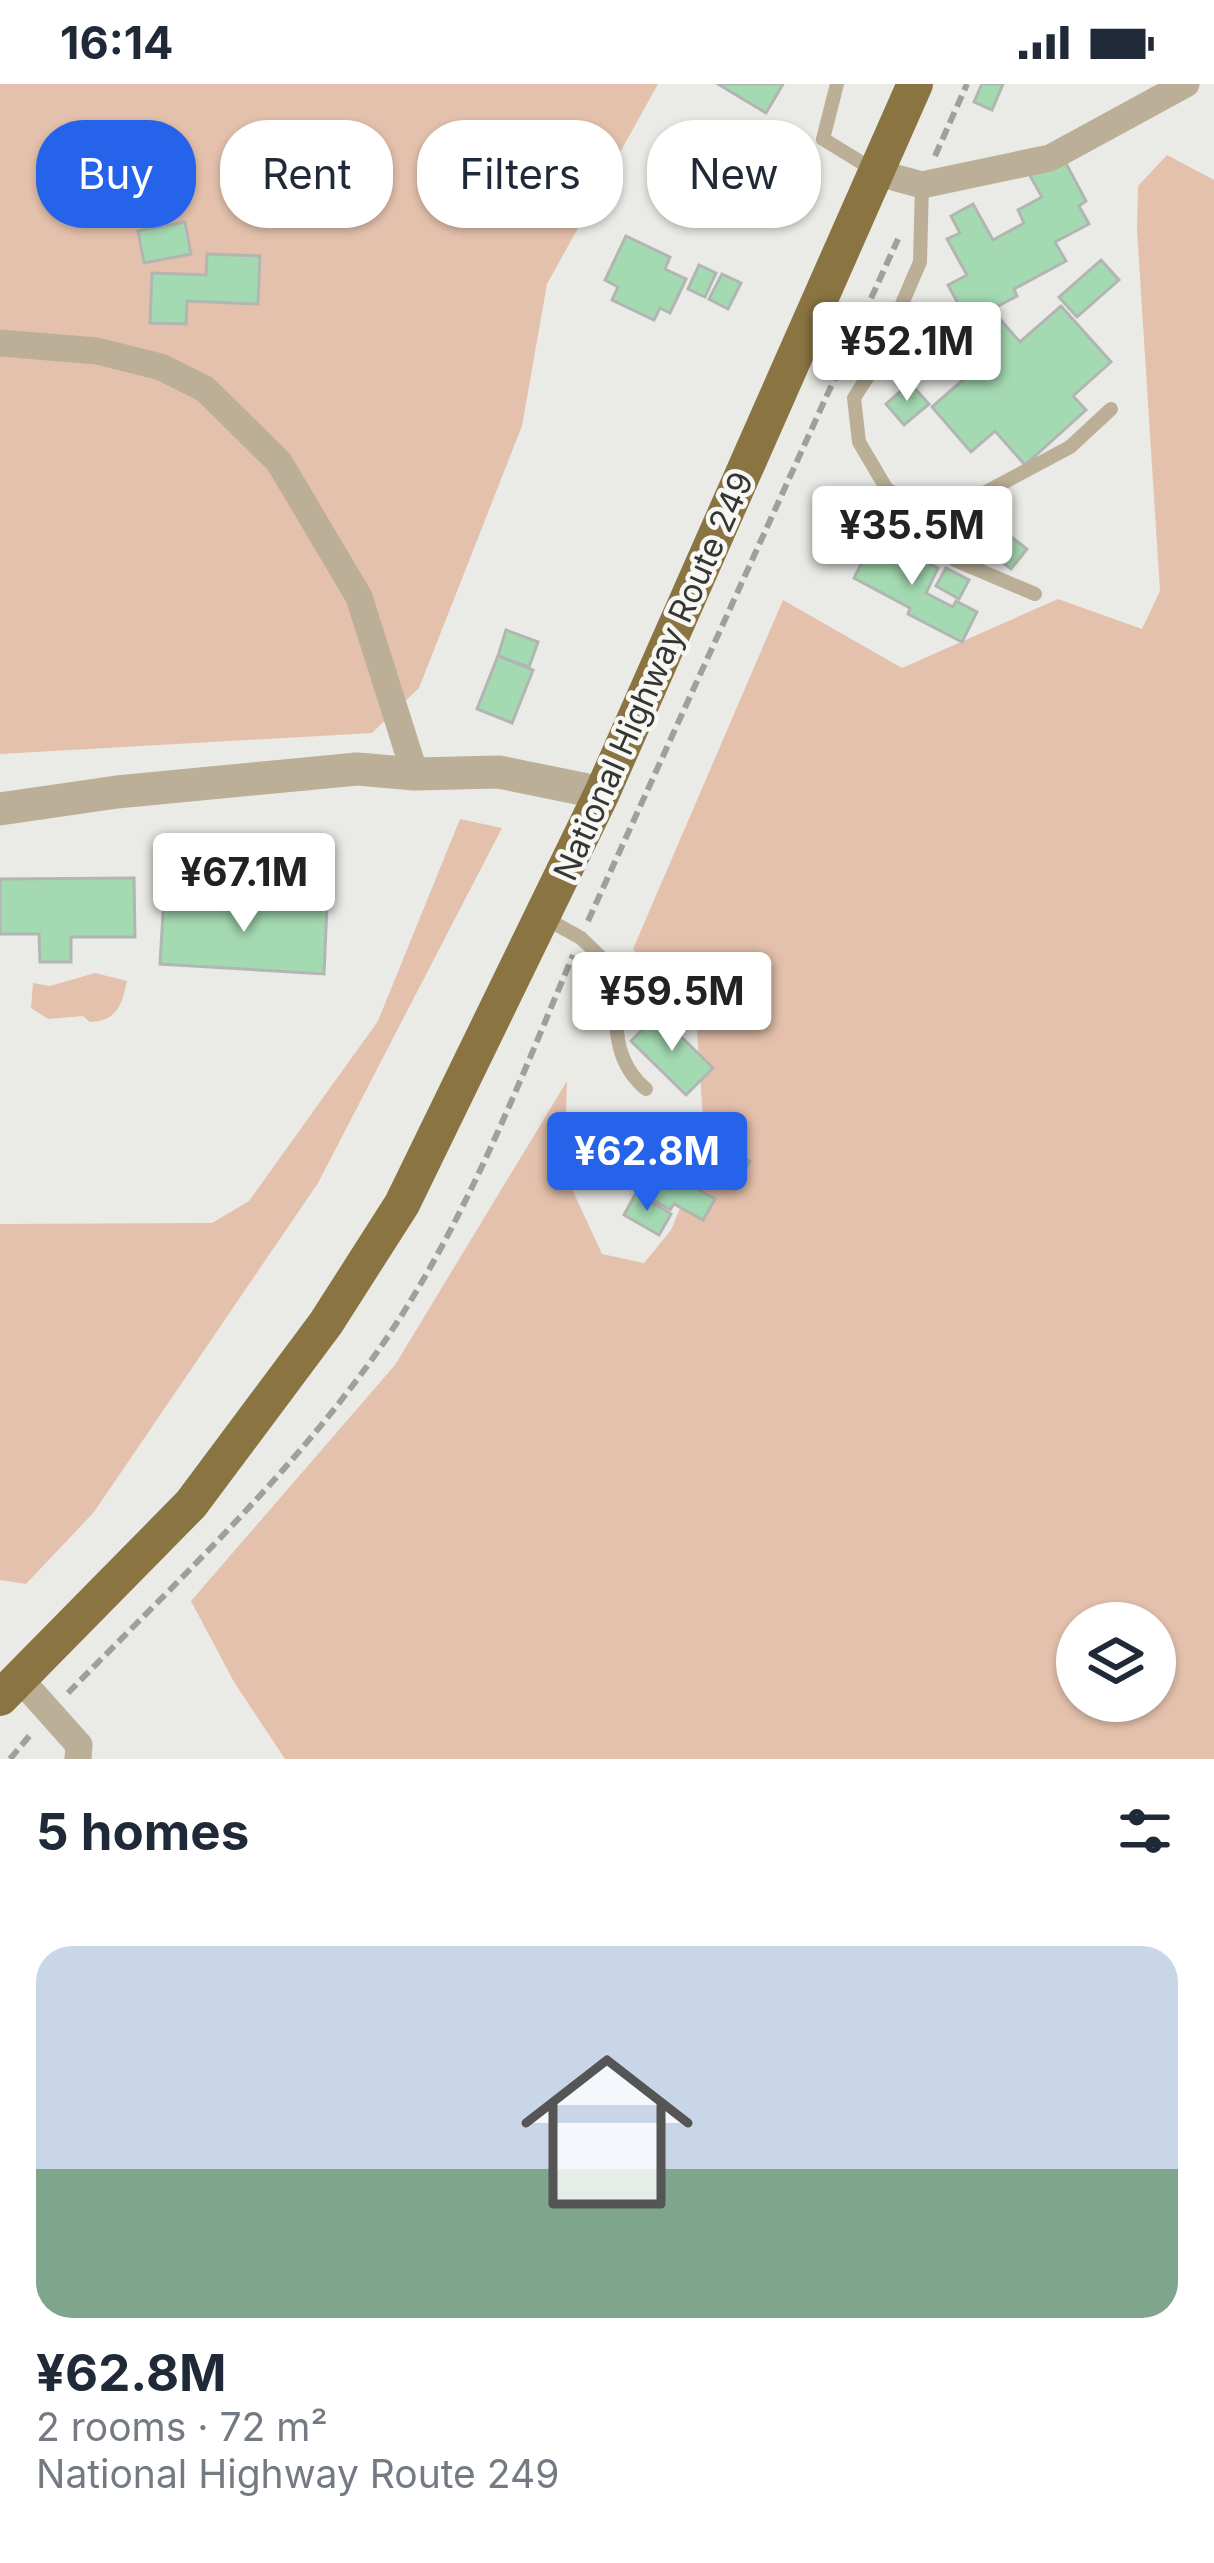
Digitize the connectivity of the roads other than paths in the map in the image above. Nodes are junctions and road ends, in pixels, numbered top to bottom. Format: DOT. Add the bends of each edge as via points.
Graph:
graph roads {
  1 [pos="836,84"];
  2 [pos="915,84"];
  3 [pos="1186,84"];
  4 [pos="878,173"];
  5 [pos="922,185"];
  6 [pos="0,344"];
  7 [pos="1111,409"];
  8 [pos="886,489"];
  9 [pos="1035,594"];
  10 [pos="415,774"];
  11 [pos="602,793"];
  12 [pos="0,809"];
  13 [pos="544,917"];
  14 [pos="646,1090"];
  15 [pos="10,1688"];
  16 [pos="78,1759"];
  1 -- 4 [label="lane" via="823,139"];
  2 -- 4 [label="highway, National Highway Route 249"];
  3 -- 5 [label="street" via="1050,158"];
  4 -- 5 [label="street"];
  4 -- 11 [label="highway, National Highway Route 249"];
  5 -- 8 [label="lane" via="920,262 854,398 859,442"];
  6 -- 10 [label="street" via="97,351 160,368 206,388 279,462 359,597"];
  7 -- 8 [label="lane" via="1070,447 941,516"];
  8 -- 9 [label="lane" via="905,520 955,560"];
  10 -- 11 [label="street" via="499,772"];
  10 -- 12 [label="street" via="357,769"];
  11 -- 13 [label="highway, National Highway Route 249"];
  13 -- 14 [label="lane" via="614,970 619,1046 626,1072"];
  13 -- 15 [label="highway, National Highway Route 249" via="402,1204 326,1323 190,1504"];
  15 -- 16 [label="street" via="80,1745"];
}
